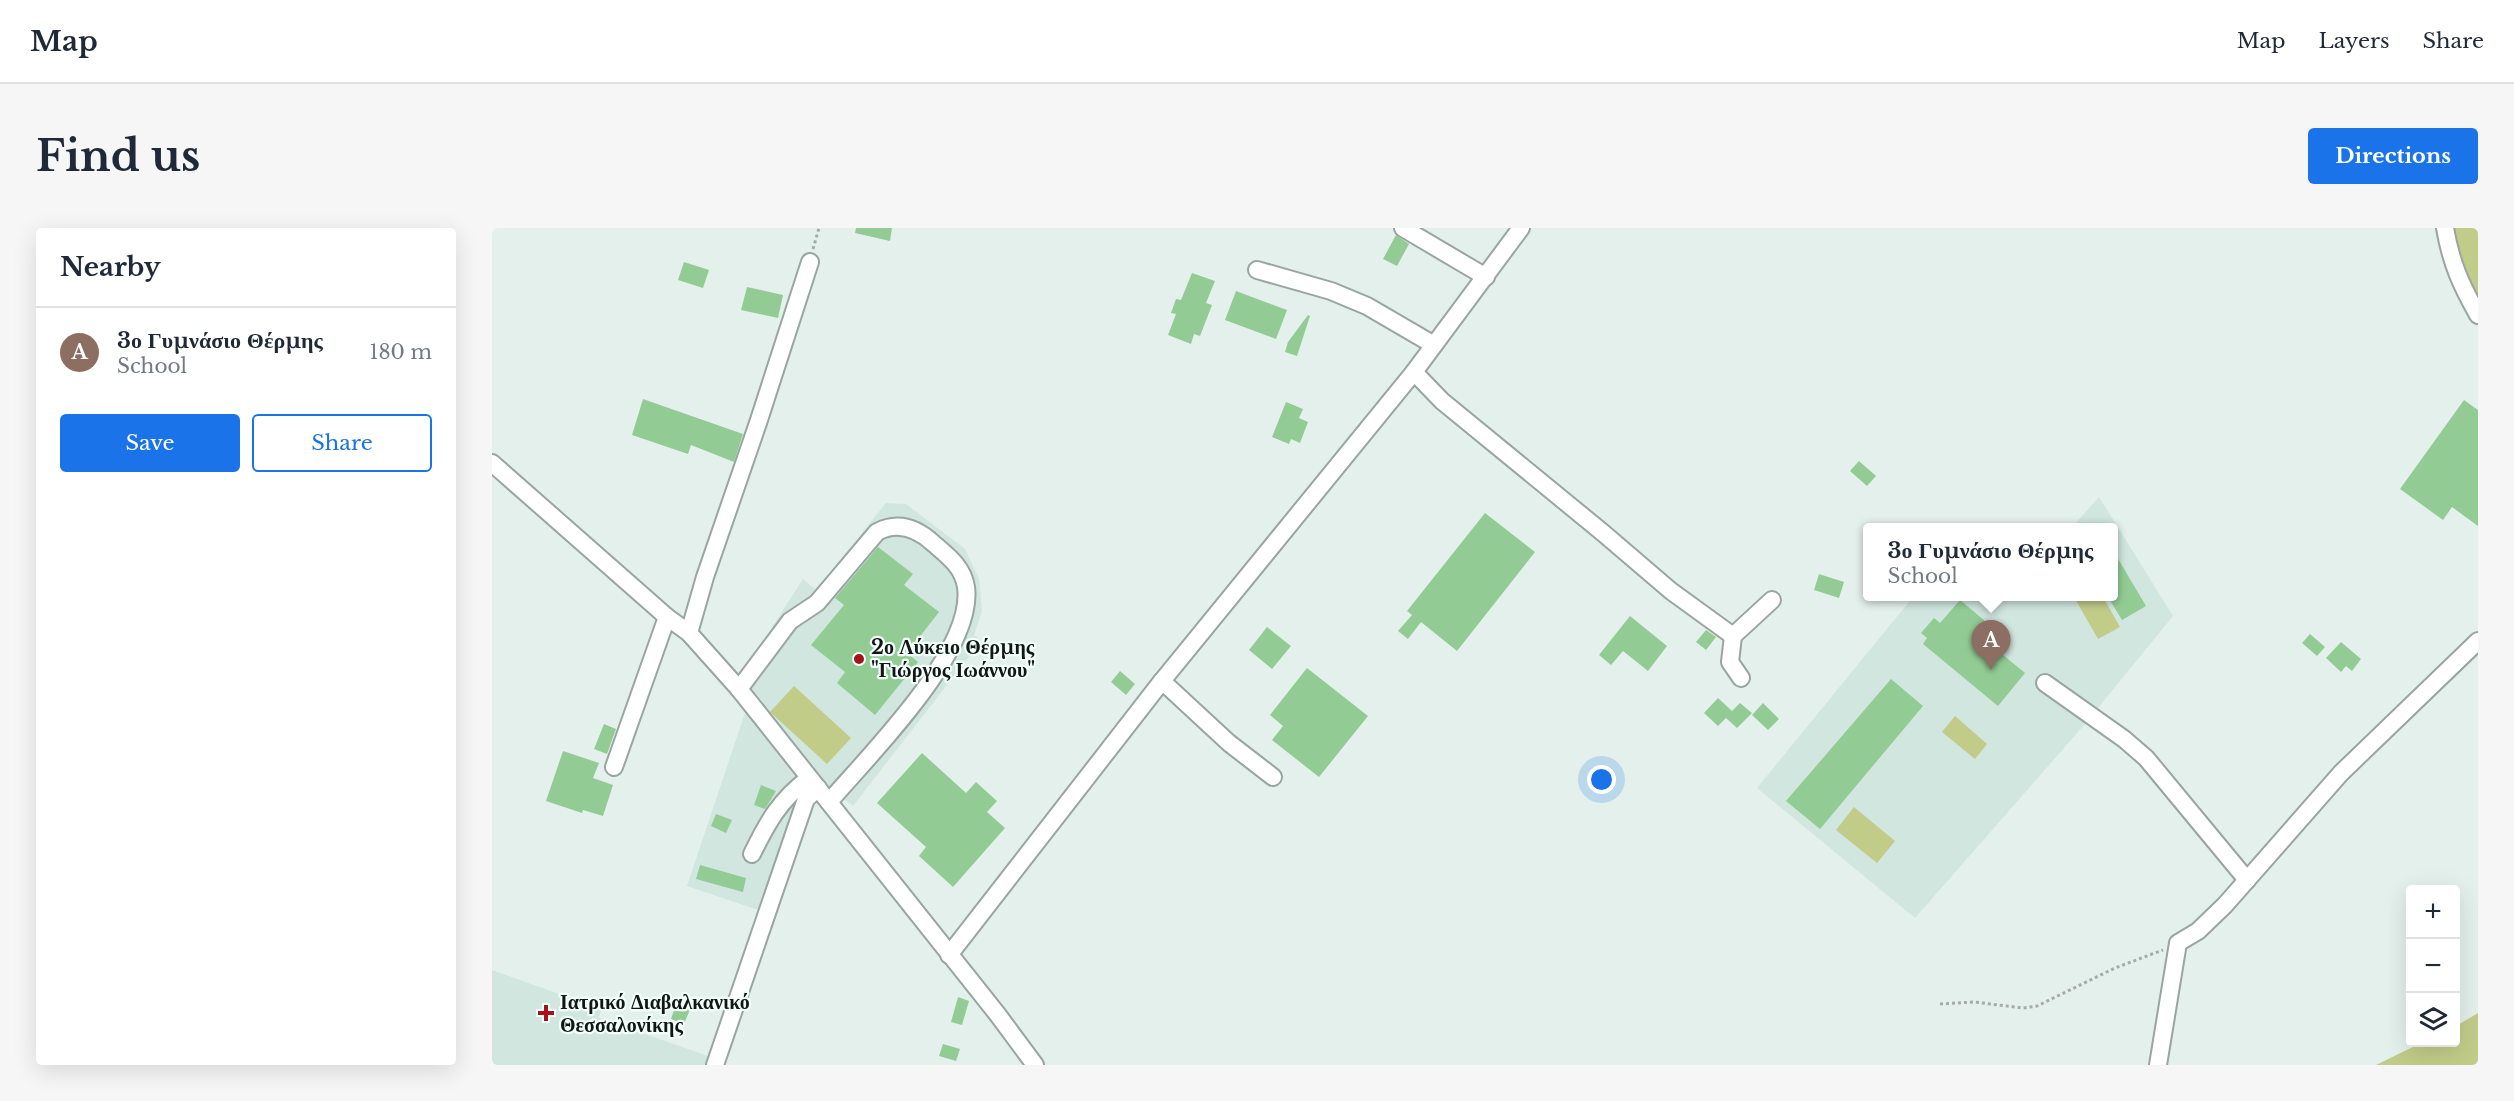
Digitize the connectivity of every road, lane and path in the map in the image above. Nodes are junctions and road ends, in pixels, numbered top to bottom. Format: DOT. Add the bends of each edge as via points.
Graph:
graph roads {
  1 [pos="819,228"];
  2 [pos="1403,228"];
  3 [pos="1521,228"];
  4 [pos="2445,228"];
  5 [pos="1428,235"];
  6 [pos="810,262"];
  7 [pos="1257,270"];
  8 [pos="1486,277"];
  9 [pos="2478,315"];
  10 [pos="1434,345"];
  11 [pos="1414,372"];
  12 [pos="492,463"];
  13 [pos="1772,600"];
  14 [pos="667,617"];
  15 [pos="689,633"];
  16 [pos="1733,636"];
  17 [pos="2478,641"];
  18 [pos="1741,678"];
  19 [pos="1162,681"];
  20 [pos="2045,683"];
  21 [pos="739,689"];
  22 [pos="614,767"];
  23 [pos="1273,777"];
  24 [pos="813,783"];
  25 [pos="829,802"];
  26 [pos="752,854"];
  27 [pos="2247,880"];
  28 [pos="2178,943"];
  29 [pos="949,955"];
  30 [pos="1941,1004"];
  31 [pos="715,1065"];
  32 [pos="1035,1065"];
  33 [pos="2158,1065"];
  1 -- 6 [label="path"];
  2 -- 5 [label="street"];
  3 -- 8 [label="street"];
  4 -- 9 [label="street" via="2450,258"];
  5 -- 8 [label="street"];
  6 -- 15 [label="street"];
  7 -- 10 [label="street" via="1331,291 1367,306"];
  8 -- 10 [label="street"];
  10 -- 11 [label="street"];
  11 -- 16 [label="street" via="1450,408 1671,591"];
  11 -- 19 [label="street"];
  12 -- 14 [label="street"];
  13 -- 16 [label="street"];
  14 -- 15 [label="street"];
  14 -- 22 [label="street"];
  15 -- 21 [label="street"];
  16 -- 18 [label="street" via="1730,662"];
  17 -- 27 [label="street" via="2341,773"];
  19 -- 23 [label="street" via="1229,743"];
  19 -- 29 [label="street"];
  20 -- 27 [label="street" via="2146,758"];
  21 -- 24 [label="street"];
  21 -- 25 [label="street" via="790,621 818,603 877,532 886,527 905,526 927,538 957,564 966,585 966,607 942,665"];
  24 -- 25 [label="street"];
  24 -- 26 [label="street" via="795,788 774,811"];
  24 -- 31 [label="street"];
  25 -- 29 [label="street"];
  27 -- 28 [label="street" via="2198,931"];
  28 -- 30 [label="path" via="2037,1006"];
  28 -- 33 [label="street"];
  29 -- 32 [label="street"];
}
